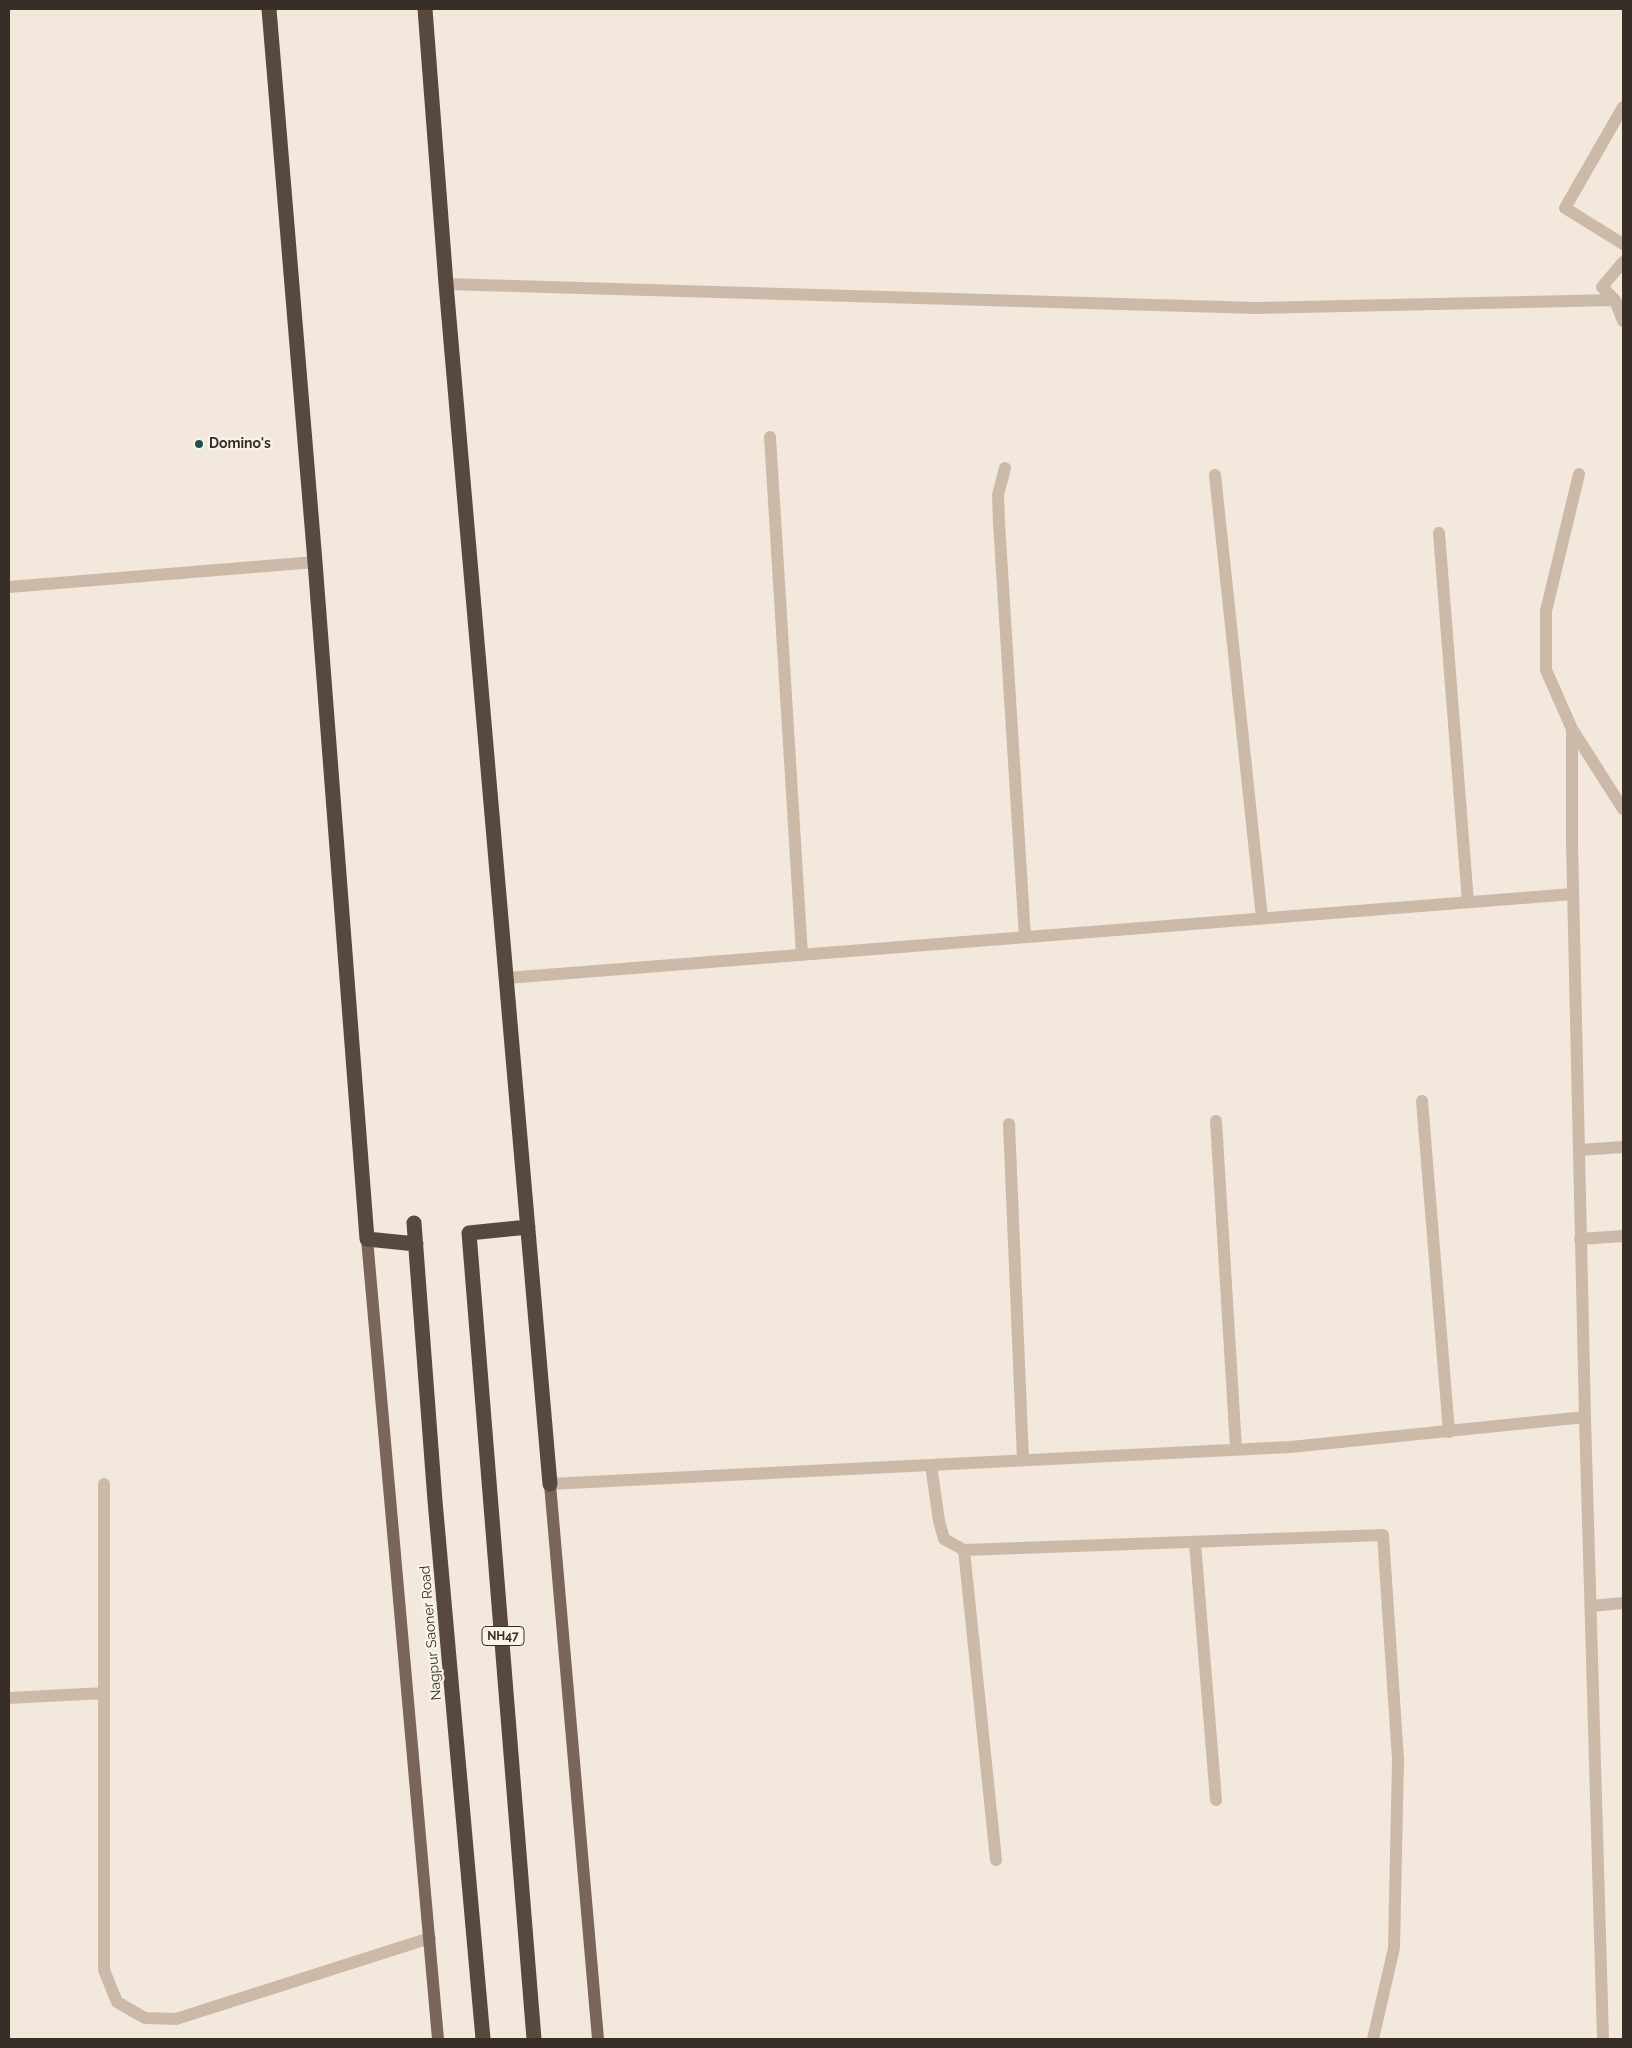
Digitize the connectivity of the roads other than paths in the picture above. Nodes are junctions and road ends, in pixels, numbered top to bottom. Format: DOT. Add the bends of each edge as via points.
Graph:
graph roads {
  1 [pos="269,9"];
  2 [pos="425,9"];
  3 [pos="1623,108"];
  4 [pos="1623,244"];
  5 [pos="1623,262"];
  6 [pos="446,284"];
  7 [pos="1615,300"];
  8 [pos="1623,321"];
  9 [pos="770,437"];
  10 [pos="1005,468"];
  11 [pos="1579,474"];
  12 [pos="1215,475"];
  13 [pos="1439,533"];
  14 [pos="315,562"];
  15 [pos="9,587"];
  16 [pos="1572,729"];
  17 [pos="1623,808"];
  18 [pos="1573,894"];
  19 [pos="1468,902"];
  20 [pos="1262,918"];
  21 [pos="1025,937"];
  22 [pos="802,955"];
  23 [pos="507,978"];
  24 [pos="1422,1100"];
  25 [pos="1216,1121"];
  26 [pos="1009,1124"];
  27 [pos="1623,1147"];
  28 [pos="1579,1150"];
  29 [pos="414,1223"];
  30 [pos="528,1227"];
  31 [pos="1623,1236"];
  32 [pos="367,1239"];
  33 [pos="1580,1239"];
  34 [pos="416,1244"];
  35 [pos="1584,1417"];
  36 [pos="1449,1432"];
  37 [pos="1236,1448"];
  38 [pos="1023,1460"];
  39 [pos="931,1465"];
  40 [pos="104,1484"];
  41 [pos="550,1484"];
  42 [pos="1195,1543"];
  43 [pos="964,1550"];
  44 [pos="1623,1602"];
  45 [pos="1591,1606"];
  46 [pos="104,1693"];
  47 [pos="9,1698"];
  48 [pos="1216,1800"];
  49 [pos="996,1860"];
  50 [pos="430,1938"];
  51 [pos="438,2039"];
  52 [pos="483,2039"];
  53 [pos="534,2039"];
  54 [pos="598,2039"];
  55 [pos="1373,2039"];
  56 [pos="1603,2039"];
  1 -- 14 [label="highway"];
  2 -- 6 [label="highway"];
  3 -- 4 [label="street" via="1565,208"];
  5 -- 7 [label="street" via="1602,287"];
  6 -- 7 [label="street" via="1256,308"];
  6 -- 23 [label="highway"];
  7 -- 8 [label="street"];
  9 -- 22 [label="street"];
  10 -- 21 [label="street" via="998,495"];
  11 -- 16 [label="street" via="1546,611 1546,670"];
  12 -- 20 [label="street"];
  13 -- 19 [label="street"];
  14 -- 15 [label="street"];
  14 -- 32 [label="highway"];
  16 -- 17 [label="street"];
  16 -- 18 [label="street"];
  18 -- 19 [label="street"];
  18 -- 28 [label="street"];
  19 -- 20 [label="street"];
  20 -- 21 [label="street"];
  21 -- 22 [label="street"];
  22 -- 23 [label="street"];
  23 -- 30 [label="highway"];
  24 -- 36 [label="street"];
  25 -- 37 [label="street"];
  26 -- 38 [label="street"];
  27 -- 28 [label="street"];
  28 -- 33 [label="street"];
  29 -- 34 [label="highway, Nagpur Saoner Road"];
  30 -- 41 [label="highway"];
  30 -- 53 [label="highway, NH47" via="469,1233"];
  31 -- 33 [label="street"];
  32 -- 34 [label="highway"];
  32 -- 50 [label="main road"];
  33 -- 35 [label="street"];
  34 -- 52 [label="highway, Nagpur Saoner Road"];
  35 -- 36 [label="street"];
  35 -- 45 [label="street"];
  36 -- 37 [label="street" via="1291,1447"];
  37 -- 38 [label="street"];
  38 -- 39 [label="street"];
  39 -- 41 [label="street"];
  39 -- 43 [label="street" via="944,1539"];
  40 -- 46 [label="street"];
  41 -- 54 [label="main road"];
  42 -- 43 [label="street"];
  42 -- 48 [label="street"];
  42 -- 55 [label="street" via="1383,1535 1398,1759 1394,1948"];
  43 -- 49 [label="street"];
  44 -- 45 [label="street"];
  45 -- 56 [label="street"];
  46 -- 47 [label="street"];
  46 -- 50 [label="street" via="104,1970 117,2002 144,2018 176,2019"];
  50 -- 51 [label="main road"];
}
